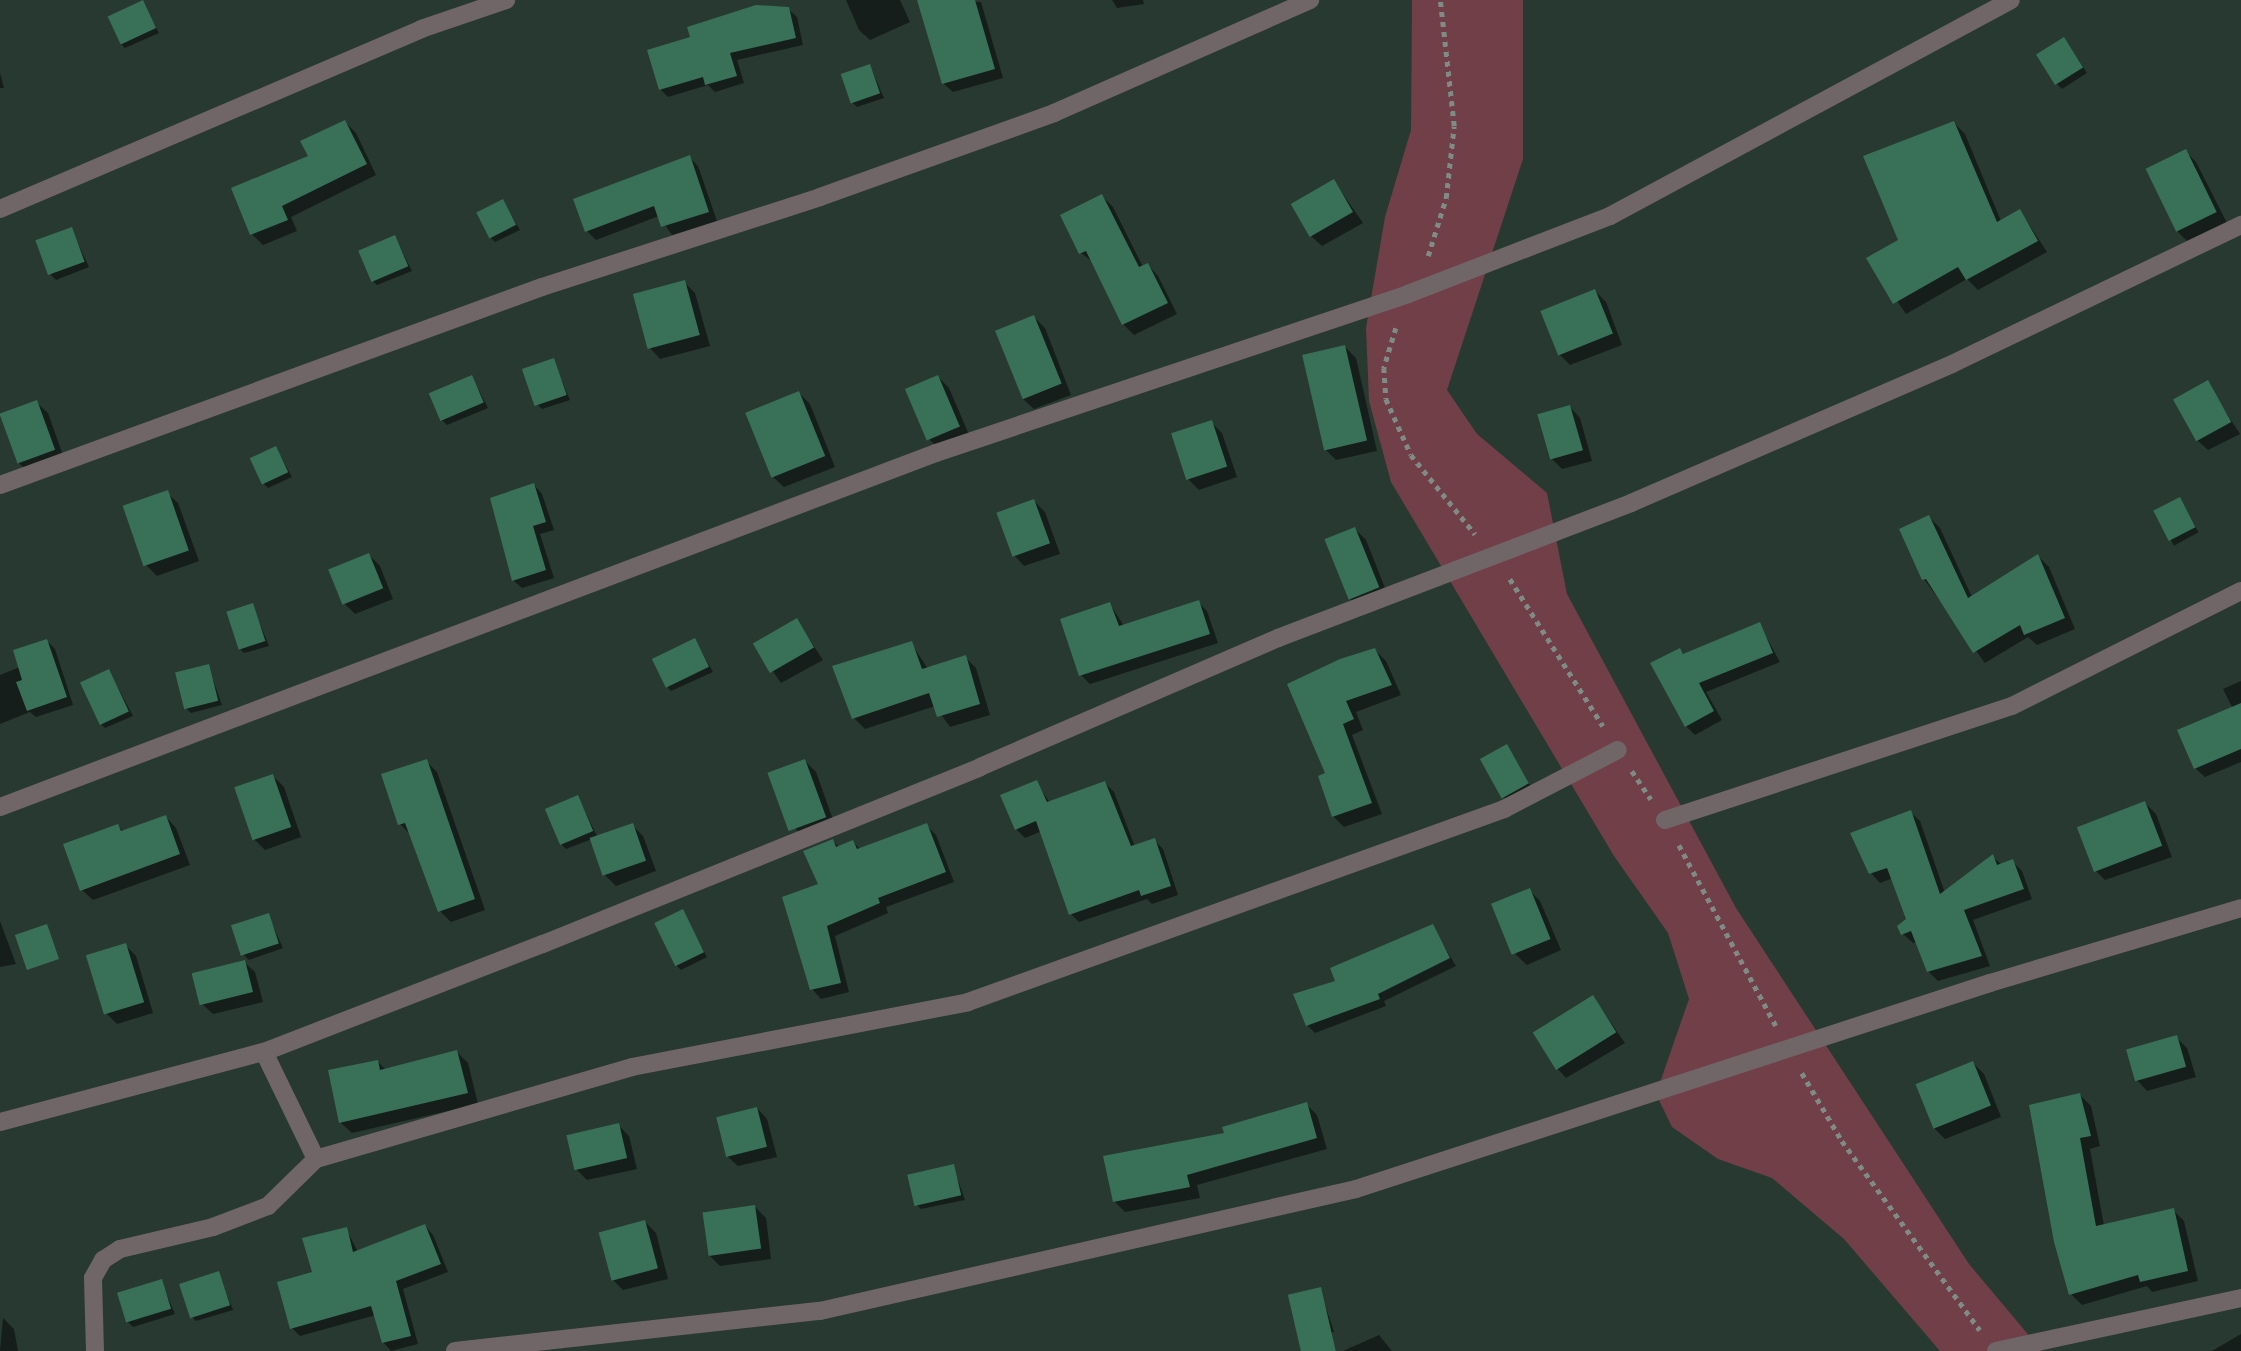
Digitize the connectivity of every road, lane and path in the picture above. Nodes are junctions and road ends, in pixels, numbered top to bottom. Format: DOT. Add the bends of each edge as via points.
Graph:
graph roads {
  1 [pos="506,0"];
  2 [pos="1310,0"];
  3 [pos="1440,0"];
  4 [pos="2011,0"];
  5 [pos="0,209"];
  6 [pos="2241,225"];
  7 [pos="1408,293"];
  8 [pos="0,485"];
  9 [pos="1496,557"];
  10 [pos="2241,591"];
  11 [pos="1618,750"];
  12 [pos="0,807"];
  13 [pos="1665,820"];
  14 [pos="2241,908"];
  15 [pos="264,1052"];
  16 [pos="1790,1052"];
  17 [pos="0,1122"];
  18 [pos="316,1159"];
  19 [pos="2241,1298"];
  20 [pos="1992,1345"];
  21 [pos="95,1351"];
  22 [pos="455,1351"];
  1 -- 5 [label="street" via="421,29"];
  2 -- 8 [label="street" via="1054,113 820,197 542,287"];
  3 -- 7 [label="path" via="1454,126 1446,198 1433,247"];
  4 -- 7 [label="street" via="1610,216"];
  6 -- 9 [label="street" via="1952,364"];
  7 -- 9 [label="path" via="1384,368 1386,400 1411,455"];
  7 -- 12 [label="street" via="936,453"];
  9 -- 11 [label="path"];
  9 -- 15 [label="street" via="1278,638 967,772"];
  10 -- 13 [label="street" via="2012,706"];
  11 -- 13 [label="path"];
  11 -- 18 [label="street" via="1504,809 968,1002 632,1067"];
  13 -- 16 [label="path"];
  14 -- 16 [label="street" via="1990,984"];
  15 -- 17 [label="street"];
  15 -- 18 [label="street"];
  16 -- 20 [label="path" via="1842,1141"];
  16 -- 22 [label="street" via="1356,1189 820,1311"];
  18 -- 21 [label="street" via="268,1206 213,1227 120,1249 103,1260 93,1278"];
  19 -- 20 [label="street"];
}
